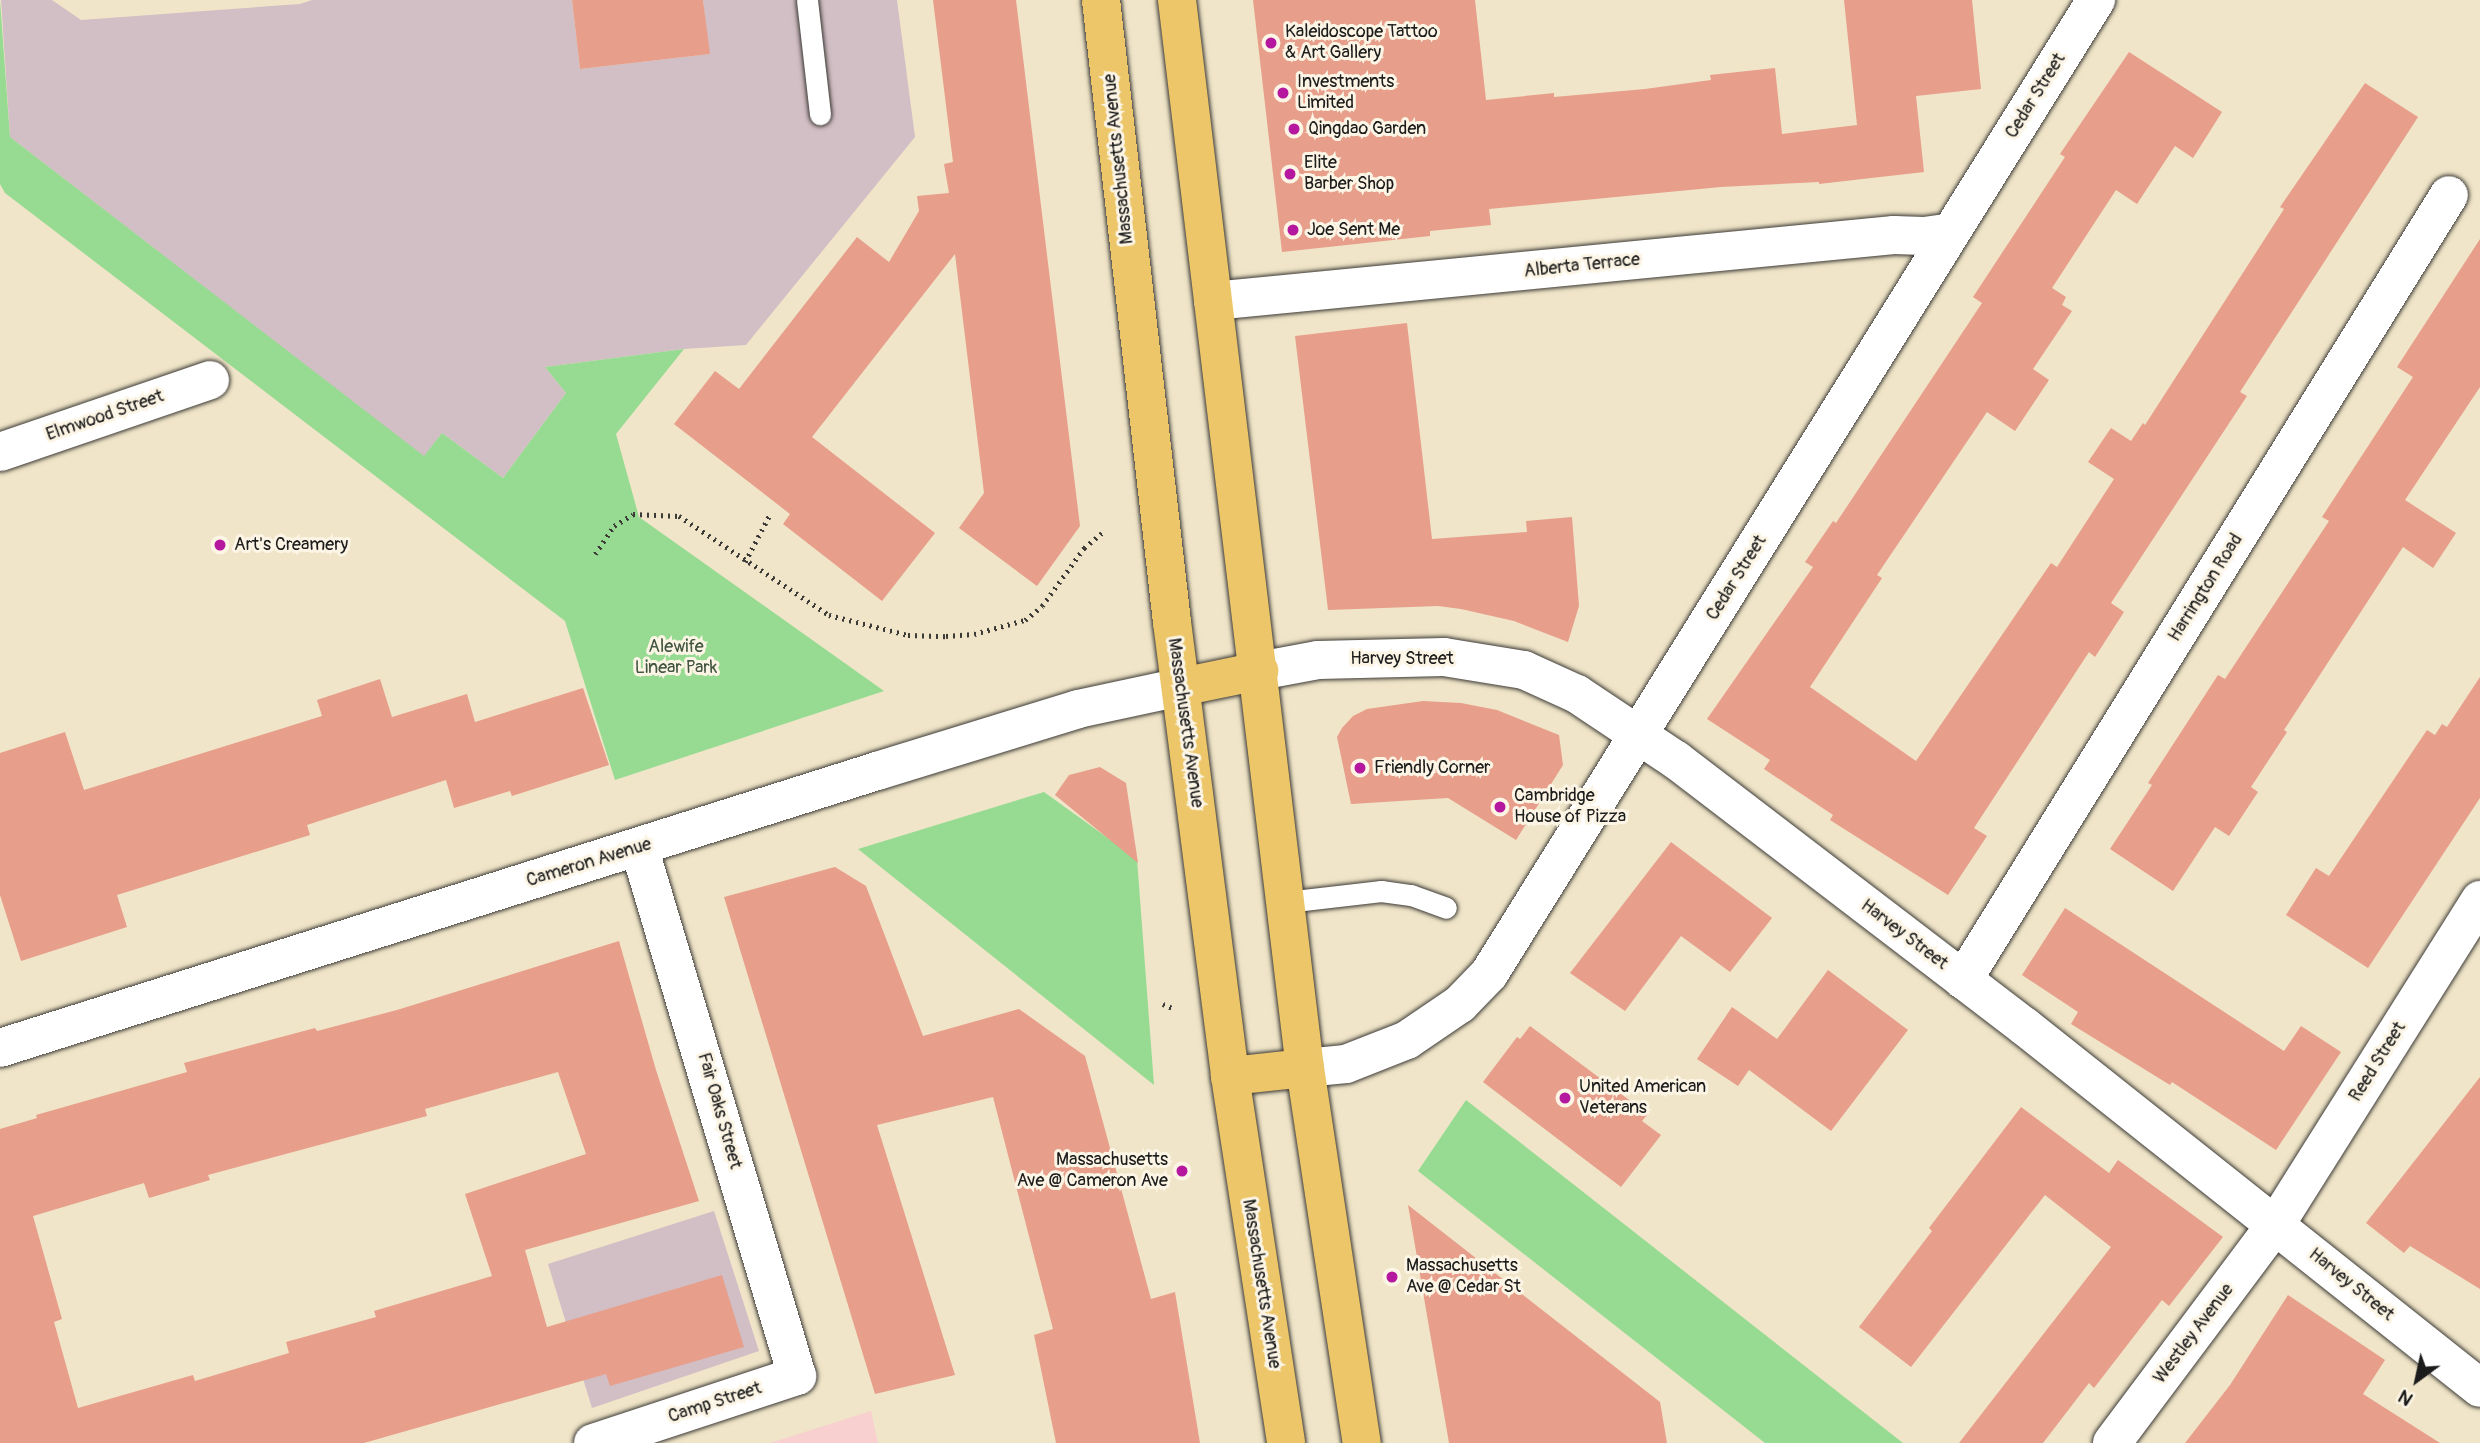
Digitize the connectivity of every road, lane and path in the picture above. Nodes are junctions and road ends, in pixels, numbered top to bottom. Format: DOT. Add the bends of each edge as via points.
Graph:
graph roads {
  1 [pos="807,0"];
  2 [pos="1101,0"];
  3 [pos="1177,0"];
  4 [pos="2095,0"];
  5 [pos="820,114"];
  6 [pos="2449,195"];
  7 [pos="1951,232"];
  8 [pos="1213,301"];
  9 [pos="210,380"];
  10 [pos="0,452"];
  11 [pos="769,516"];
  12 [pos="1104,532"];
  13 [pos="595,554"];
  14 [pos="745,562"];
  15 [pos="1259,671"];
  16 [pos="1181,687"];
  17 [pos="1638,734"];
  18 [pos="639,847"];
  19 [pos="2480,900"];
  20 [pos="1286,902"];
  21 [pos="1446,908"];
  22 [pos="1963,980"];
  23 [pos="0,1048"];
  24 [pos="1305,1068"];
  25 [pos="1230,1076"];
  26 [pos="2276,1224"];
  27 [pos="797,1376"];
  28 [pos="2480,1388"];
  29 [pos="593,1443"];
  30 [pos="1286,1443"];
  31 [pos="1362,1443"];
  32 [pos="2112,1443"];
  1 -- 5 [label="lane"];
  2 -- 16 [label="main road, Massachusetts Avenue"];
  3 -- 8 [label="main road"];
  4 -- 7 [label="street, Cedar Street"];
  6 -- 22 [label="street, Harrington Road"];
  7 -- 8 [label="street, Alberta Terrace"];
  7 -- 17 [label="street, Cedar Street"];
  8 -- 15 [label="main road"];
  9 -- 10 [label="street, Elmwood Street"];
  11 -- 14 [label="path"];
  12 -- 14 [label="path" via="1084,548 1042,606 1025,621 974,634 908,635 829,615"];
  13 -- 14 [label="path" via="614,526 633,514 679,516"];
  15 -- 16 [label="main road"];
  15 -- 17 [label="street, Harvey Street" via="1318,660 1385,656 1482,662 1551,681"];
  15 -- 20 [label="main road"];
  16 -- 18 [label="street, Cameron Avenue" via="1078,709"];
  16 -- 25 [label="main road, Massachusetts Avenue"];
  17 -- 22 [label="street, Harvey Street"];
  17 -- 24 [label="street, Cedar Street" via="1475,990 1408,1040 1346,1064"];
  18 -- 23 [label="street, Cameron Avenue"];
  18 -- 27 [label="street, Fair Oaks Street"];
  19 -- 26 [label="street, Reed Street"];
  20 -- 21 [label="lane" via="1381,891 1411,895"];
  20 -- 24 [label="main road"];
  22 -- 26 [label="street, Harvey Street"];
  24 -- 25 [label="main road"];
  24 -- 31 [label="main road"];
  25 -- 30 [label="main road, Massachusetts Avenue"];
  26 -- 28 [label="street, Harvey Street"];
  26 -- 32 [label="street, Westley Avenue"];
  27 -- 29 [label="street, Camp Street"];
}
